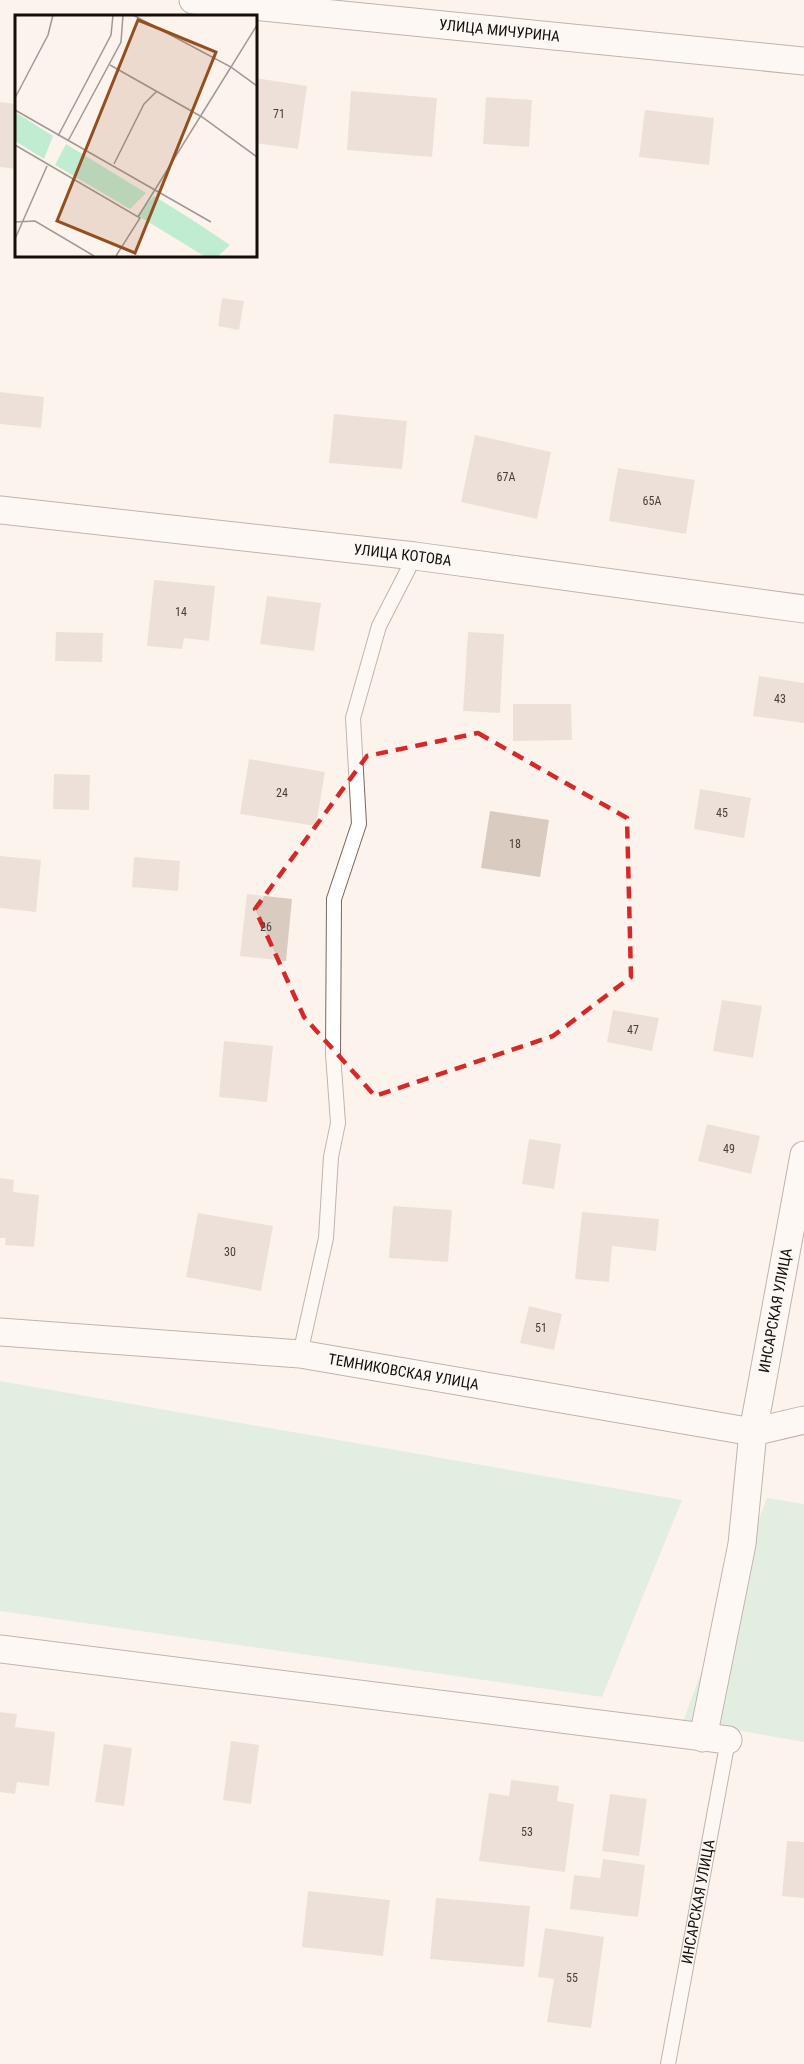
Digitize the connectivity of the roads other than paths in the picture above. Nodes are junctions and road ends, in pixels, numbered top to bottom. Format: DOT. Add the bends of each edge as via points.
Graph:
graph roads {
  1 [pos="193,0"];
  2 [pos="804,61"];
  3 [pos="0,510"];
  4 [pos="415,556"];
  5 [pos="804,609"];
  6 [pos="804,1155"];
  7 [pos="0,1332"];
  8 [pos="300,1354"];
  9 [pos="804,1420"];
  10 [pos="753,1432"];
  11 [pos="0,1650"];
  12 [pos="715,1739"];
  13 [pos="668,2064"];
  1 -- 2 [label="street, УЛИЦА МИЧУРИНА"];
  3 -- 4 [label="street, УЛИЦА КОТОВА"];
  4 -- 5 [label="street, УЛИЦА КОТОВА"];
  4 -- 8 [label="lane" via="379,626 353,718 359,824 334,899 333,1054 338,1123 331,1156 326,1238"];
  6 -- 10 [label="street, ИНСАРСКАЯ УЛИЦА"];
  7 -- 8 [label="street, ТЕМНИКОВСКАЯ УЛИЦА"];
  8 -- 10 [label="street, ТЕМНИКОВСКАЯ УЛИЦА"];
  9 -- 10 [label="street, ТЕМНИКОВСКАЯ УЛИЦА"];
  10 -- 12 [label="street, ИНСАРСКАЯ УЛИЦА"];
  11 -- 12 [label="street"];
  12 -- 13 [label="lane, ИНСАРСКАЯ УЛИЦА"];
}
